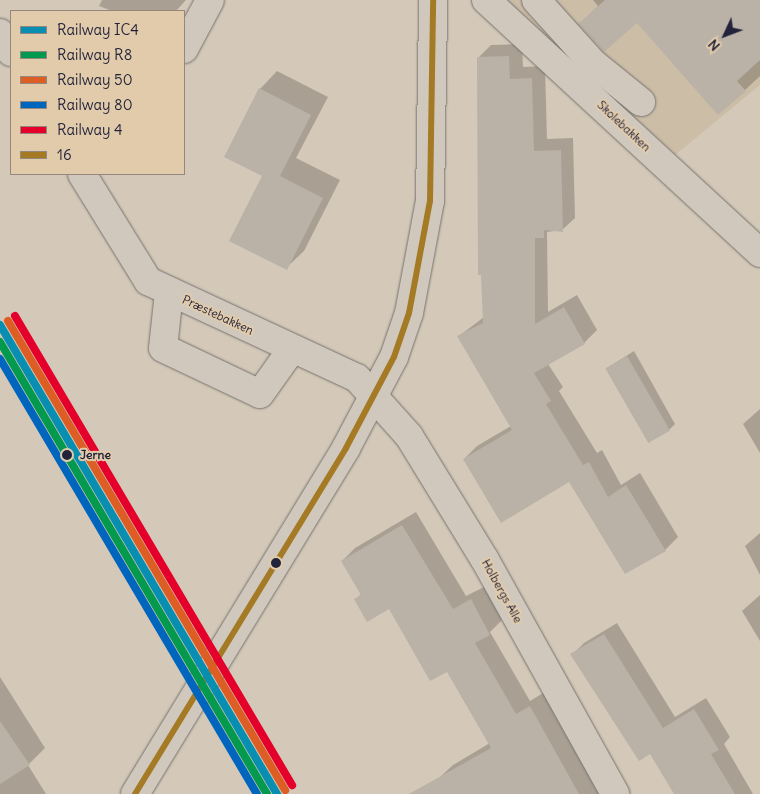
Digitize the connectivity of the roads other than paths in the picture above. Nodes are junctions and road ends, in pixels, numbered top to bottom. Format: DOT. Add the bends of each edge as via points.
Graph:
graph roads {
  1 [pos="210,0"];
  2 [pos="433,0"];
  3 [pos="486,0"];
  4 [pos="536,0"];
  5 [pos="0,33"];
  6 [pos="185,47"];
  7 [pos="10,50"];
  8 [pos="641,102"];
  9 [pos="95,180"];
  10 [pos="760,253"];
  11 [pos="169,292"];
  12 [pos="292,349"];
  13 [pos="374,399"];
  14 [pos="135,794"];
  15 [pos="615,794"];
  1 -- 6 [label="street"];
  2 -- 13 [label="street" via="430,201 409,313 394,357"];
  3 -- 10 [label="street, Skolebakken"];
  4 -- 8 [label="street" via="593,63"];
  5 -- 7 [label="street"];
  9 -- 11 [label="street, Præstebakken" via="148,281"];
  11 -- 12 [label="street, Præstebakken"];
  11 -- 12 [label="street" via="163,348 260,394"];
  12 -- 13 [label="street, Præstebakken" via="357,378"];
  13 -- 14 [label="street"];
  13 -- 15 [label="street, Holbergs Alle" via="420,452 485,560"];
}
